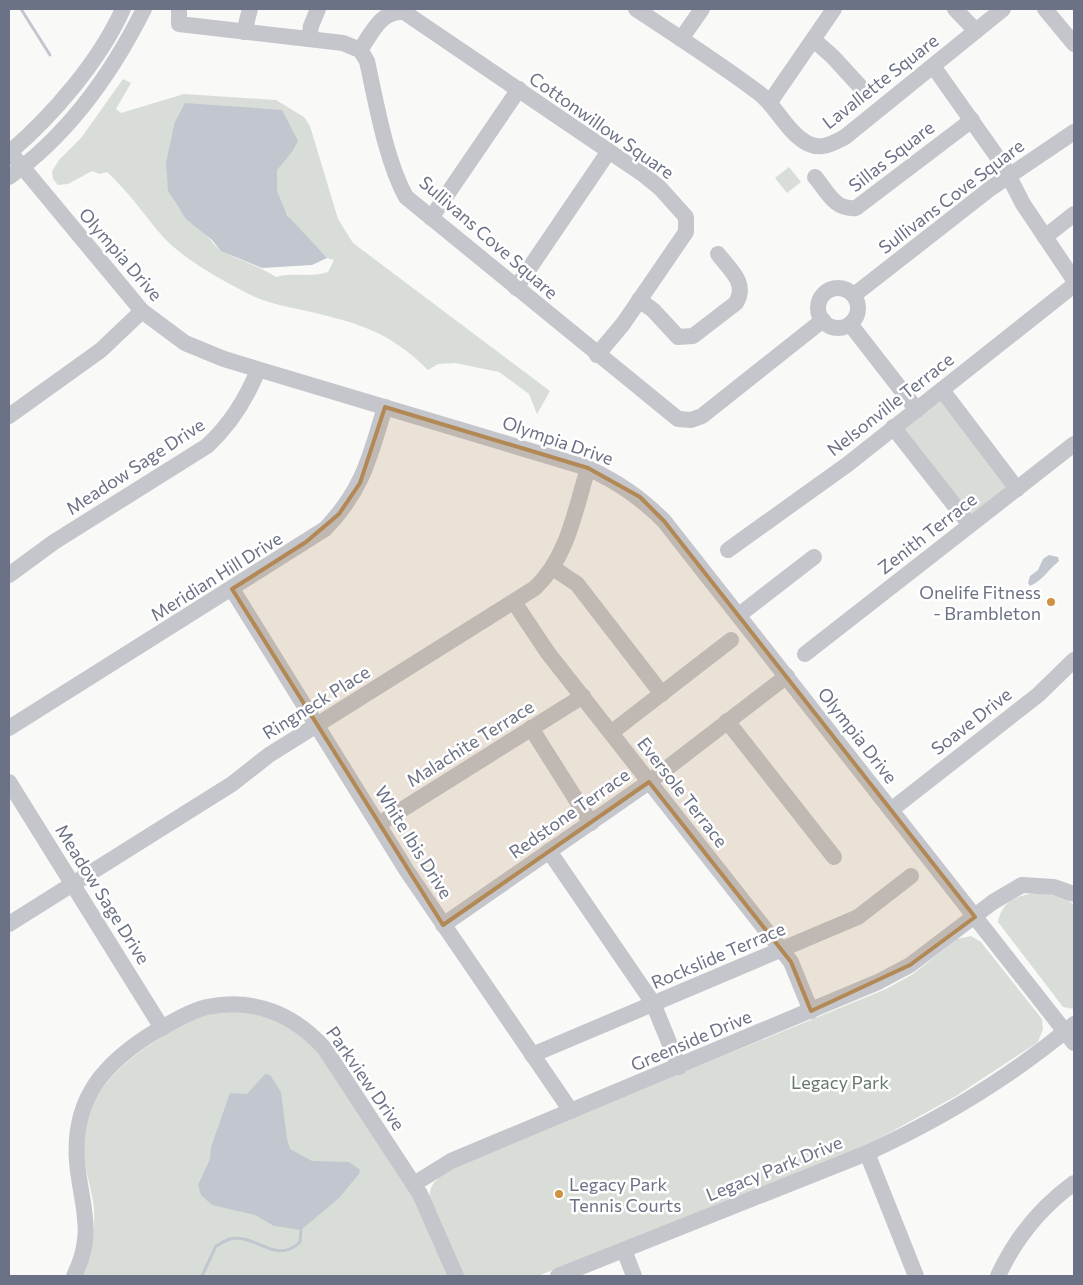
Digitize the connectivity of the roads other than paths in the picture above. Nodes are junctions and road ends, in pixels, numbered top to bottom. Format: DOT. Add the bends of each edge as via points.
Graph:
graph roads {
  1 [pos="123,9"];
  2 [pos="144,9"];
  3 [pos="179,9"];
  4 [pos="250,9"];
  5 [pos="318,9"];
  6 [pos="636,9"];
  7 [pos="702,9"];
  8 [pos="834,9"];
  9 [pos="955,9"];
  10 [pos="1003,9"];
  11 [pos="1045,9"];
  12 [pos="976,31"];
  13 [pos="244,32"];
  14 [pos="309,39"];
  15 [pos="681,39"];
  16 [pos="814,40"];
  17 [pos="1074,44"];
  18 [pos="360,50"];
  19 [pos="933,66"];
  20 [pos="519,90"];
  21 [pos="866,93"];
  22 [pos="770,102"];
  23 [pos="972,120"];
  24 [pos="1074,132"];
  25 [pos="609,151"];
  26 [pos="9,152"];
  27 [pos="15,172"];
  28 [pos="815,176"];
  29 [pos="1008,176"];
  30 [pos="1074,214"];
  31 [pos="431,218"];
  32 [pos="1045,237"];
  33 [pos="718,254"];
  34 [pos="1074,280"];
  35 [pos="1074,285"];
  36 [pos="516,288"];
  37 [pos="854,295"];
  38 [pos="639,300"];
  39 [pos="142,311"];
  40 [pos="822,320"];
  41 [pos="850,324"];
  42 [pos="597,355"];
  43 [pos="258,370"];
  44 [pos="942,390"];
  45 [pos="385,407"];
  46 [pos="917,410"];
  47 [pos="9,416"];
  48 [pos="893,426"];
  49 [pos="1074,444"];
  50 [pos="588,468"];
  51 [pos="1017,489"];
  52 [pos="970,525"];
  53 [pos="728,550"];
  54 [pos="814,557"];
  55 [pos="553,568"];
  56 [pos="9,575"];
  57 [pos="232,589"];
  58 [pos="514,602"];
  59 [pos="739,615"];
  60 [pos="732,640"];
  61 [pos="805,654"];
  62 [pos="1074,660"];
  63 [pos="787,676"];
  64 [pos="662,694"];
  65 [pos="582,696"];
  66 [pos="727,721"];
  67 [pos="316,725"];
  68 [pos="9,728"];
  69 [pos="531,728"];
  70 [pos="612,732"];
  71 [pos="9,782"];
  72 [pos="649,782"];
  73 [pos="891,810"];
  74 [pos="591,823"];
  75 [pos="379,824"];
  76 [pos="548,851"];
  77 [pos="834,858"];
  78 [pos="911,876"];
  79 [pos="74,884"];
  80 [pos="1074,894"];
  81 [pos="975,917"];
  82 [pos="9,924"];
  83 [pos="443,925"];
  84 [pos="782,950"];
  85 [pos="653,1003"];
  86 [pos="811,1011"];
  87 [pos="162,1028"];
  88 [pos="1071,1033"];
  89 [pos="532,1055"];
  90 [pos="679,1067"];
  91 [pos="571,1111"];
  92 [pos="867,1153"];
  93 [pos="1074,1183"];
  94 [pos="414,1184"];
  95 [pos="624,1250"];
  96 [pos="74,1276"];
  97 [pos="456,1276"];
  98 [pos="558,1276"];
  99 [pos="634,1276"];
  100 [pos="913,1276"];
  101 [pos="998,1276"];
  1 -- 26 [label="street" via="85,71 47,117"];
  2 -- 27 [label="street" via="120,53 82,107"];
  3 -- 13 [label="street" via="179,24"];
  4 -- 13 [label="street"];
  5 -- 14 [label="street"];
  6 -- 15 [label="street, Lavallette Square"];
  7 -- 15 [label="street"];
  8 -- 16 [label="street"];
  9 -- 12 [label="street"];
  10 -- 12 [label="street, Lavallette Square"];
  11 -- 17 [label="street"];
  12 -- 19 [label="street, Lavallette Square"];
  13 -- 14 [label="street"];
  14 -- 18 [label="street" via="343,43"];
  15 -- 22 [label="street, Lavallette Square"];
  16 -- 21 [label="street"];
  16 -- 22 [label="street"];
  18 -- 20 [label="street, Cottonwillow Square" via="382,19 404,12"];
  18 -- 31 [label="street, Sullivans Cove Square" via="367,61 400,184 406,197"];
  19 -- 22 [label="street, Lavallette Square" via="830,145 816,147 805,142"];
  19 -- 23 [label="street"];
  20 -- 25 [label="street, Cottonwillow Square"];
  20 -- 31 [label="street"];
  23 -- 28 [label="street, Sillas Square" via="856,208 845,209 837,204"];
  23 -- 29 [label="street"];
  24 -- 29 [label="street, Sullivans Cove Square"];
  25 -- 36 [label="street"];
  25 -- 38 [label="street, Cottonwillow Square" via="660,188 686,218 686,232"];
  26 -- 27 [label="street, Olympia Drive"];
  27 -- 39 [label="street, Olympia Drive"];
  29 -- 32 [label="street"];
  29 -- 37 [label="street, Sullivans Cove Square"];
  30 -- 32 [label="street"];
  31 -- 36 [label="street, Sullivans Cove Square"];
  32 -- 34 [label="street"];
  33 -- 38 [label="street" via="739,281 742,288 740,296 736,303 693,336 678,337"];
  35 -- 44 [label="street, Nelsonville Terrace"];
  36 -- 42 [label="street, Sullivans Cove Square"];
  37 -- 40 [label="street" via="836,288 823,294 818,307"];
  37 -- 41 [label="street" via="858,307"];
  38 -- 42 [label="street, Cottonwillow Square"];
  39 -- 43 [label="street, Olympia Drive" via="167,331 198,349"];
  39 -- 47 [label="street" via="100,350"];
  40 -- 41 [label="street" via="832,327"];
  40 -- 42 [label="street, Sullivans Cove Square" via="702,416 691,420 678,419 666,412"];
  41 -- 46 [label="street"];
  43 -- 45 [label="street, Olympia Drive"];
  43 -- 56 [label="street, Meadow Sage Drive" via="239,411 207,446 54,542"];
  44 -- 46 [label="street, Nelsonville Terrace"];
  44 -- 51 [label="street"];
  45 -- 50 [label="street, Olympia Drive"];
  45 -- 57 [label="street, Meridian Hill Drive" via="360,483 339,514 306,542"];
  46 -- 48 [label="street, Nelsonville Terrace"];
  48 -- 52 [label="street"];
  48 -- 53 [label="street, Nelsonville Terrace" via="848,464"];
  49 -- 51 [label="street, Zenith Terrace"];
  50 -- 55 [label="street, Ringneck Place" via="564,548"];
  50 -- 59 [label="street, Olympia Drive" via="640,497 664,521"];
  51 -- 52 [label="street, Zenith Terrace"];
  52 -- 61 [label="street, Zenith Terrace"];
  54 -- 59 [label="street"];
  55 -- 58 [label="street, Ringneck Place" via="535,588"];
  55 -- 64 [label="street" via="577,584"];
  57 -- 67 [label="street, White Ibis Drive"];
  57 -- 68 [label="street, Meridian Hill Drive"];
  58 -- 65 [label="street, Eversole Terrace"];
  58 -- 67 [label="street, Ringneck Place"];
  59 -- 63 [label="street, Olympia Drive"];
  60 -- 64 [label="street"];
  62 -- 73 [label="street, Soave Drive" via="1038,694"];
  63 -- 66 [label="street, Redstone Terrace"];
  63 -- 73 [label="street, Olympia Drive"];
  64 -- 70 [label="street"];
  65 -- 69 [label="street, Malachite Terrace"];
  65 -- 70 [label="street, Eversole Terrace"];
  66 -- 72 [label="street, Redstone Terrace"];
  66 -- 77 [label="street"];
  67 -- 75 [label="street, White Ibis Drive"];
  67 -- 79 [label="street, Ringneck Place" via="232,784"];
  69 -- 74 [label="street"];
  69 -- 75 [label="street, Malachite Terrace"];
  70 -- 72 [label="street, Eversole Terrace"];
  71 -- 79 [label="street, Meadow Sage Drive"];
  72 -- 74 [label="street, Redstone Terrace"];
  72 -- 84 [label="street, Eversole Terrace"];
  73 -- 81 [label="street, Olympia Drive"];
  74 -- 76 [label="street, Redstone Terrace"];
  75 -- 83 [label="street, White Ibis Drive"];
  76 -- 83 [label="street, Redstone Terrace"];
  76 -- 85 [label="street"];
  78 -- 84 [label="street, Rockslide Terrace" via="858,918"];
  79 -- 82 [label="street, Ringneck Place"];
  79 -- 87 [label="street, Meadow Sage Drive"];
  80 -- 81 [label="street, Greenside Drive" via="1054,887 1022,885"];
  81 -- 86 [label="street, Greenside Drive" via="910,965"];
  81 -- 88 [label="street, Olympia Drive"];
  83 -- 89 [label="street, White Ibis Drive"];
  84 -- 85 [label="street, Rockslide Terrace"];
  84 -- 86 [label="street, Eversole Terrace" via="792,962"];
  85 -- 89 [label="street, Rockslide Terrace"];
  85 -- 90 [label="street"];
  86 -- 90 [label="street, Greenside Drive"];
  87 -- 94 [label="street, Parkview Drive" via="197,1010 226,1004 247,1004 294,1020 326,1049"];
  87 -- 96 [label="street, Parkview Drive" via="115,1060 101,1075 82,1113 77,1154 85,1209 85,1248"];
  88 -- 92 [label="street, Legacy Park Drive" via="975,1096"];
  89 -- 91 [label="street, White Ibis Drive"];
  90 -- 91 [label="street, Greenside Drive"];
  91 -- 94 [label="street, Greenside Drive" via="451,1161"];
  92 -- 95 [label="street, Legacy Park Drive"];
  92 -- 100 [label="street, Legacy Park Drive"];
  93 -- 101 [label="street" via="1037,1216 1021,1236"];
  94 -- 97 [label="street, Parkview Drive" via="437,1228"];
  95 -- 98 [label="street, Legacy Park Drive"];
  95 -- 99 [label="street"];
}
